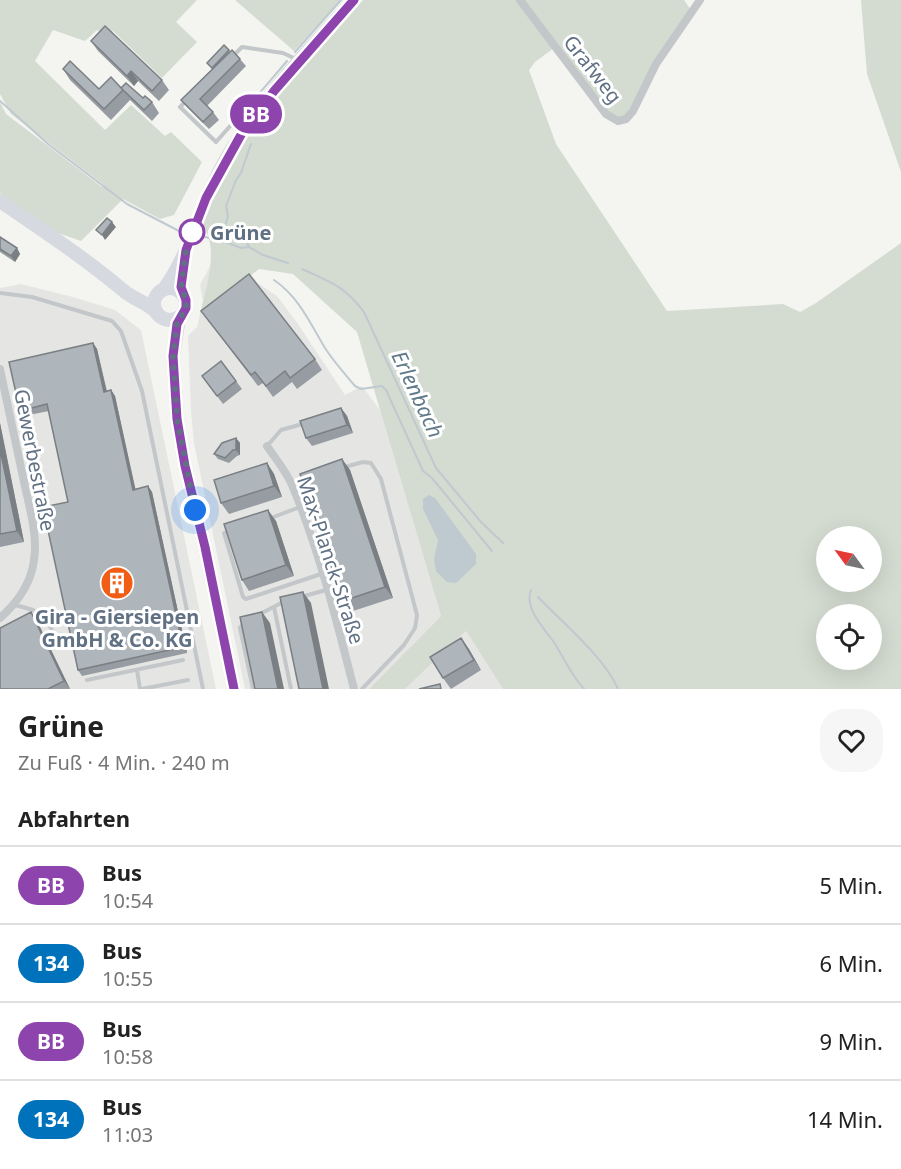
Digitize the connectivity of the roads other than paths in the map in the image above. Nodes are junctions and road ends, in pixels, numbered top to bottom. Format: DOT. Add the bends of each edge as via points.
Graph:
graph roads {
  1 [pos="354,0"];
  2 [pos="520,0"];
  3 [pos="700,0"];
  4 [pos="229,60"];
  5 [pos="299,61"];
  6 [pos="188,98"];
  7 [pos="242,133"];
  8 [pos="0,201"];
  9 [pos="186,250"];
  10 [pos="117,285"];
  11 [pos="161,291"];
  12 [pos="0,293"];
  13 [pos="182,293"];
  14 [pos="158,315"];
  15 [pos="179,318"];
  16 [pos="173,356"];
  17 [pos="0,369"];
  18 [pos="311,421"];
  19 [pos="267,446"];
  20 [pos="341,468"];
  21 [pos="300,507"];
  22 [pos="267,519"];
  23 [pos="238,528"];
  24 [pos="322,574"];
  25 [pos="327,589"];
  26 [pos="14,605"];
  27 [pos="274,607"];
  28 [pos="0,618"];
  29 [pos="55,637"];
  30 [pos="183,660"];
  31 [pos="137,670"];
  32 [pos="87,680"];
  33 [pos="188,680"];
  34 [pos="141,689"];
  35 [pos="203,689"];
  36 [pos="234,689"];
  37 [pos="254,689"];
  38 [pos="291,689"];
  39 [pos="354,689"];
  40 [pos="362,689"];
  1 -- 5 [label="main road"];
  2 -- 3 [label="street, Grafweg" via="606,114 618,121 633,111 656,64"];
  4 -- 5 [label="lane" via="242,47 290,55"];
  5 -- 7 [label="main road"];
  6 -- 7 [label="lane" via="180,107 216,142 231,125"];
  7 -- 9 [label="main road" via="206,198"];
  8 -- 10 [label="main road"];
  9 -- 11 [label="main road"];
  9 -- 13 [label="main road"];
  10 -- 11 [label="main road" via="143,292"];
  10 -- 14 [label="main road"];
  11 -- 13 [label="main road" via="174,288"];
  11 -- 14 [label="main road" via="153,301"];
  12 -- 35 [label="lane" via="32,297 112,321 121,331 142,391"];
  13 -- 15 [label="main road" via="186,304"];
  14 -- 15 [label="main road" via="170,321"];
  14 -- 16 [label="main road"];
  15 -- 16 [label="main road"];
  16 -- 36 [label="main road" via="180,442"];
  17 -- 26 [label="street, Gewerbestraße" via="34,539 30,577"];
  18 -- 19 [label="lane" via="281,430"];
  19 -- 21 [label="street, Max-Planck-Straße" via="294,482"];
  20 -- 40 [label="lane" via="363,462 376,469 417,615 415,628 404,645"];
  21 -- 22 [label="lane"];
  21 -- 24 [label="street, Max-Planck-Straße"];
  23 -- 24 [label="lane" via="224,533 246,599"];
  24 -- 25 [label="street, Max-Planck-Straße"];
  25 -- 27 [label="lane"];
  25 -- 39 [label="street, Max-Planck-Straße"];
  26 -- 28 [label="street, Gewerbestraße"];
  26 -- 29 [label="lane" via="46,617"];
  27 -- 37 [label="lane" via="245,621 240,628"];
  27 -- 38 [label="lane"];
  30 -- 31 [label="lane"];
  31 -- 32 [label="lane"];
  31 -- 34 [label="lane"];
  33 -- 34 [label="lane"];
}
